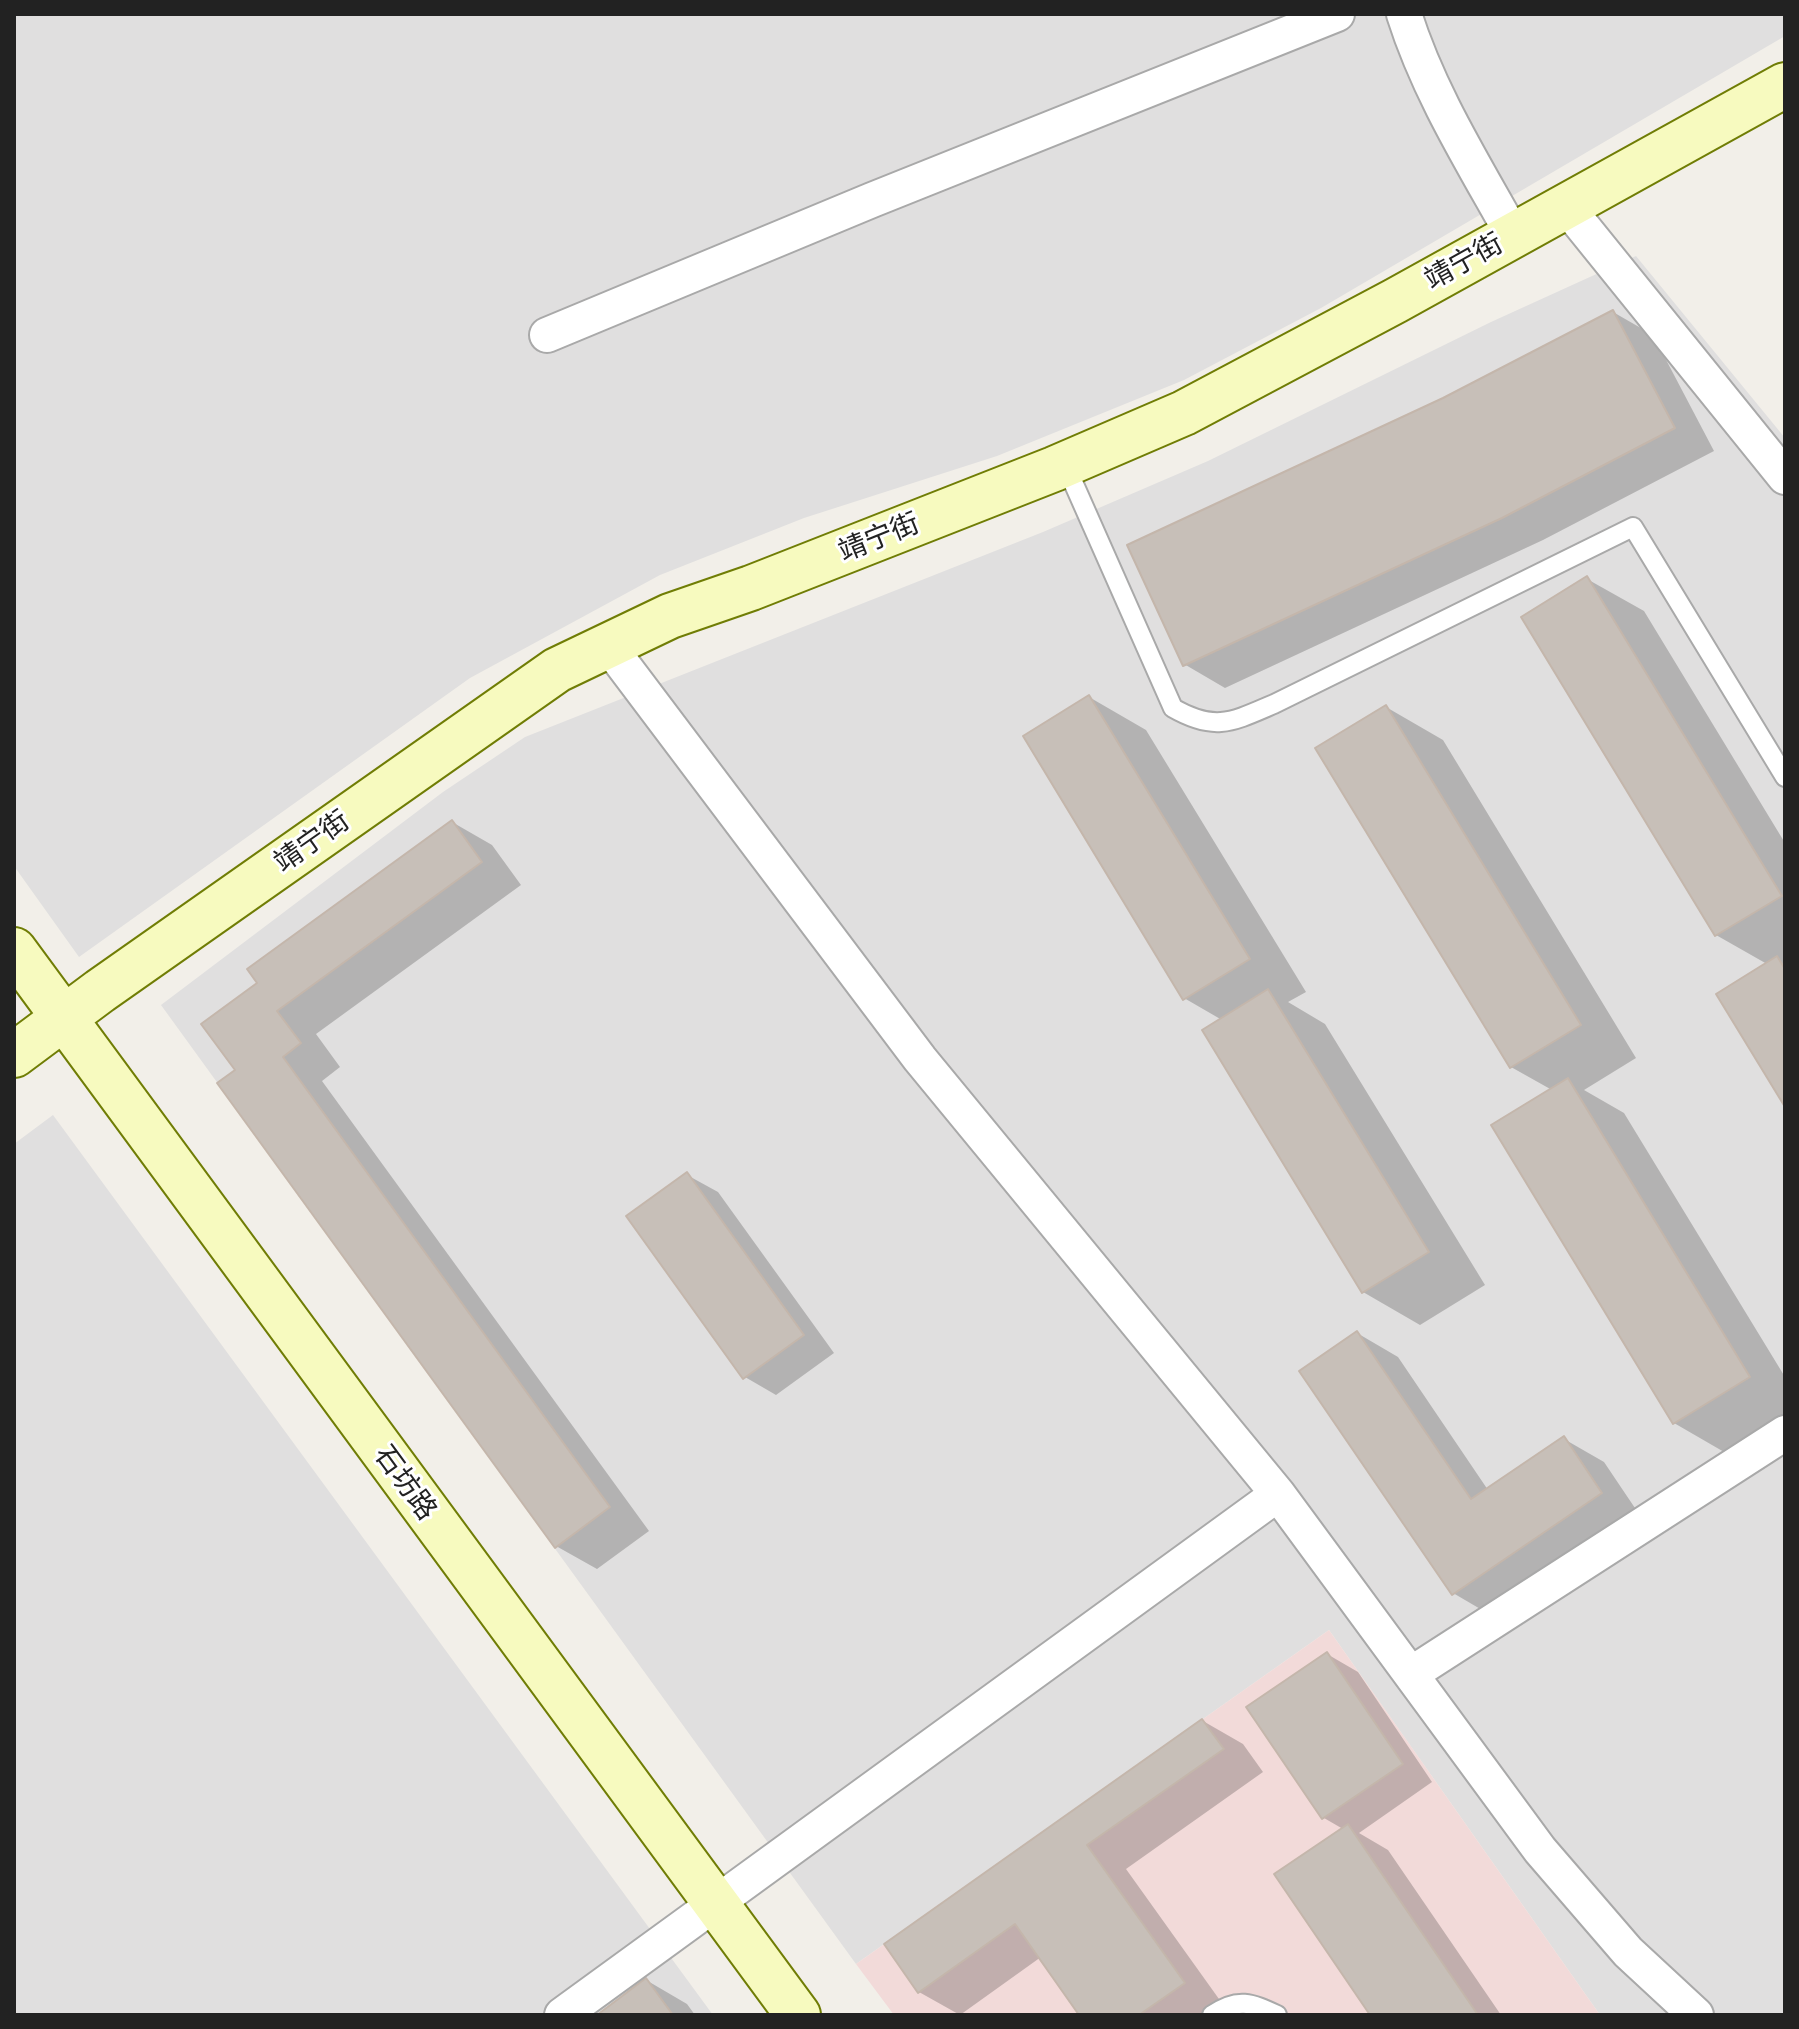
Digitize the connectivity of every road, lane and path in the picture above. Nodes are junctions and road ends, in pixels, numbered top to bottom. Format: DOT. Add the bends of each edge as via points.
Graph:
graph roads {
  1 [pos="1337,14"];
  2 [pos="1404,14"];
  3 [pos="1785,85"];
  4 [pos="1566,206"];
  5 [pos="1513,235"];
  6 [pos="547,335"];
  7 [pos="1065,464"];
  8 [pos="1785,477"];
  9 [pos="608,645"];
  10 [pos="1785,777"];
  11 [pos="14,950"];
  12 [pos="63,1019"];
  13 [pos="14,1055"];
  14 [pos="1785,1433"];
  15 [pos="1278,1494"];
  16 [pos="1411,1674"];
  17 [pos="715,1902"];
  18 [pos="562,2015"];
  19 [pos="798,2015"];
  20 [pos="1212,2015"];
  21 [pos="1277,2015"];
  22 [pos="1696,2015"];
  1 -- 6 [label="street"];
  2 -- 5 [label="street" via="1448,121"];
  3 -- 4 [label="main road, 靖宁街"];
  4 -- 5 [label="main road, 靖宁街"];
  4 -- 8 [label="street"];
  5 -- 7 [label="main road, 靖宁街" via="1184,413"];
  7 -- 9 [label="main road, 靖宁街" via="670,616"];
  7 -- 10 [label="lane" via="1173,708 1194,721 1243,718 1633,527"];
  9 -- 12 [label="main road, 靖宁街" via="557,670"];
  9 -- 15 [label="street" via="920,1059"];
  11 -- 12 [label="main road, 石坊路"];
  12 -- 13 [label="main road, 靖宁街"];
  12 -- 17 [label="main road, 石坊路"];
  14 -- 16 [label="street"];
  15 -- 16 [label="street"];
  15 -- 17 [label="street"];
  16 -- 22 [label="street" via="1540,1850 1628,1952"];
  17 -- 18 [label="street"];
  17 -- 19 [label="main road, 石坊路"];
  20 -- 21 [label="lane" via="1248,2002"];
}
